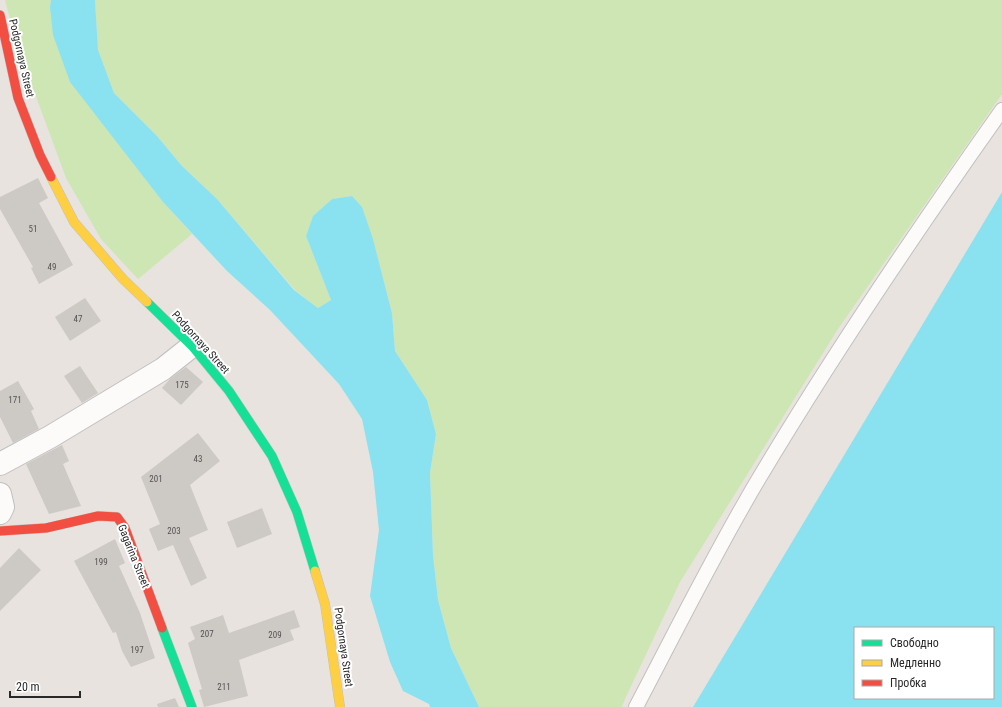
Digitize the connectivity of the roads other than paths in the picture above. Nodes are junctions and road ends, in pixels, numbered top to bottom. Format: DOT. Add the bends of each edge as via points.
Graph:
graph roads {
  1 [pos="0,16"];
  2 [pos="1002,110"];
  3 [pos="192,346"];
  4 [pos="0,464"];
  5 [pos="0,494"];
  6 [pos="0,513"];
  7 [pos="0,531"];
  8 [pos="192,707"];
  9 [pos="340,707"];
  10 [pos="636,707"];
  1 -- 3 [label="street, Podgornaya Street" via="18,98 40,155 74,222 123,279"];
  2 -- 10 [label="lane" via="936,203 757,481"];
  3 -- 4 [label="street" via="163,369"];
  3 -- 9 [label="street, Podgornaya Street" via="229,391 272,456 297,512 325,604"];
  5 -- 6 [label="street" via="3,507"];
  7 -- 8 [label="street, Gagarina Street" via="46,528 98,516 117,516 125,528"];
}
